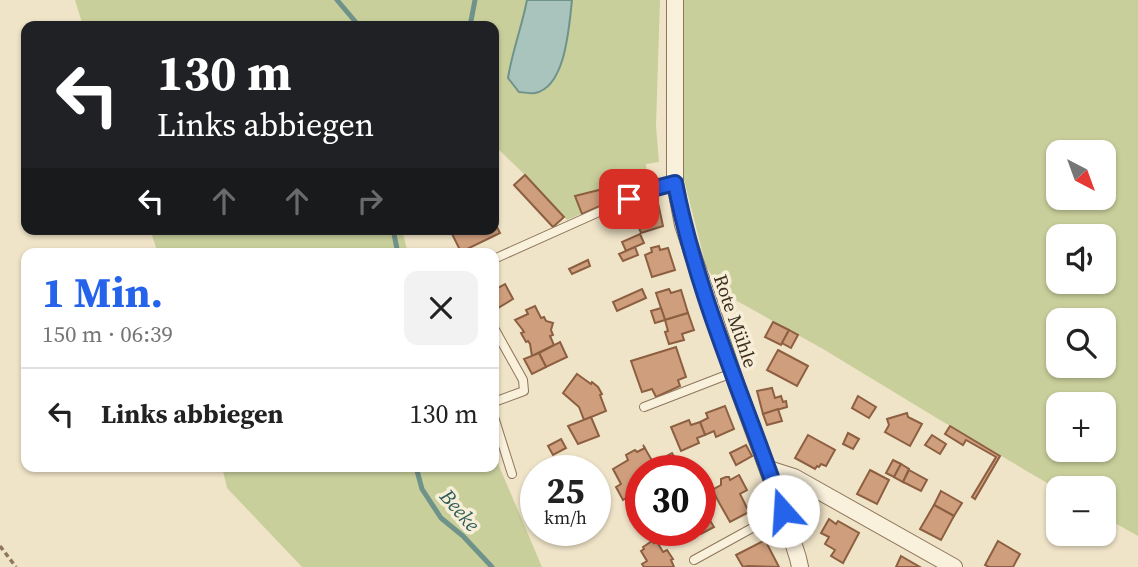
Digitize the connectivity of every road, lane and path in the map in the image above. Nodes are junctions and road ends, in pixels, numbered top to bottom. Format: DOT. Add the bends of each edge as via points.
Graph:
graph roads {
  1 [pos="675,0"];
  2 [pos="675,183"];
  3 [pos="499,257"];
  4 [pos="499,337"];
  5 [pos="732,373"];
  6 [pos="499,400"];
  7 [pos="644,407"];
  8 [pos="499,432"];
  9 [pos="769,470"];
  10 [pos="512,474"];
  11 [pos="783,511"];
  12 [pos="0,546"];
  13 [pos="694,560"];
  14 [pos="16,567"];
  15 [pos="800,567"];
  16 [pos="954,567"];
  1 -- 2 [label="street, Rote Mühle"];
  2 -- 3 [label="lane" via="648,190"];
  2 -- 5 [label="street, Rote Mühle" via="683,225"];
  4 -- 6 [label="lane" via="523,380 524,391"];
  5 -- 7 [label="lane"];
  5 -- 9 [label="street, Rote Mühle"];
  8 -- 10 [label="lane"];
  9 -- 11 [label="street, Rote Mühle"];
  9 -- 16 [label="street" via="794,477"];
  11 -- 13 [label="lane"];
  11 -- 15 [label="street, Rote Mühle"];
  12 -- 14 [label="path"];
}
